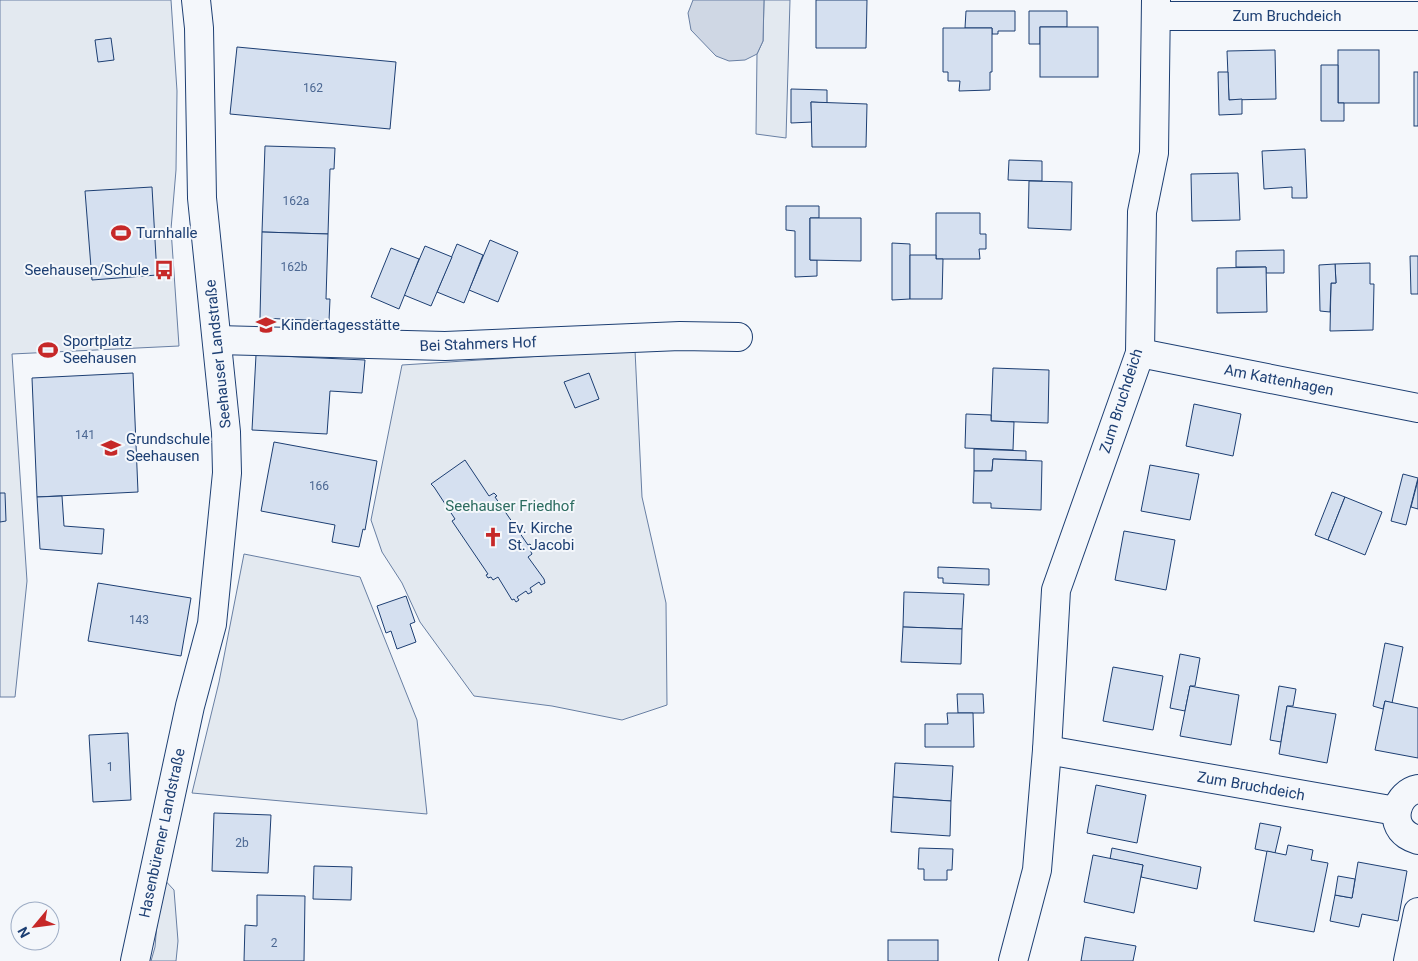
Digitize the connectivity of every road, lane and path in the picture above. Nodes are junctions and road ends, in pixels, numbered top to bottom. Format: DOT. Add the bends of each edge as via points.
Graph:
graph roads {
  1 [pos="196,0"];
  2 [pos="1156,8"];
  3 [pos="1418,16"];
  4 [pos="738,337"];
  5 [pos="217,340"];
  6 [pos="1140,353"];
  7 [pos="1418,408"];
  8 [pos="190,706"];
  9 [pos="1047,750"];
  10 [pos="1418,788"];
  11 [pos="1396,811"];
  12 [pos="1418,840"];
  13 [pos="1418,912"];
  14 [pos="135,961"];
  15 [pos="1013,961"];
  16 [pos="1408,961"];
  1 -- 5 [label="street, Seehauser Landstraße" via="202,198"];
  2 -- 3 [label="street, Zum Bruchdeich"];
  2 -- 6 [label="street, Zum Bruchdeich" via="1154,153 1142,212"];
  4 -- 5 [label="street, Bei Stahmers Hof" via="680,336 445,346"];
  5 -- 8 [label="street, Seehauser Landstraße" via="227,474 212,624"];
  6 -- 7 [label="street, Am Kattenhagen"];
  6 -- 9 [label="street, Zum Bruchdeich" via="1056,590"];
  8 -- 14 [label="street, Hasenbürener Landstraße"];
  9 -- 11 [label="street, Zum Bruchdeich"];
  9 -- 15 [label="street, Zum Bruchdeich" via="1037,870"];
  10 -- 11 [label="street" via="1401,798"];
  11 -- 12 [label="street" via="1398,824 1406,835"];
  13 -- 16 [label="street"];
}
